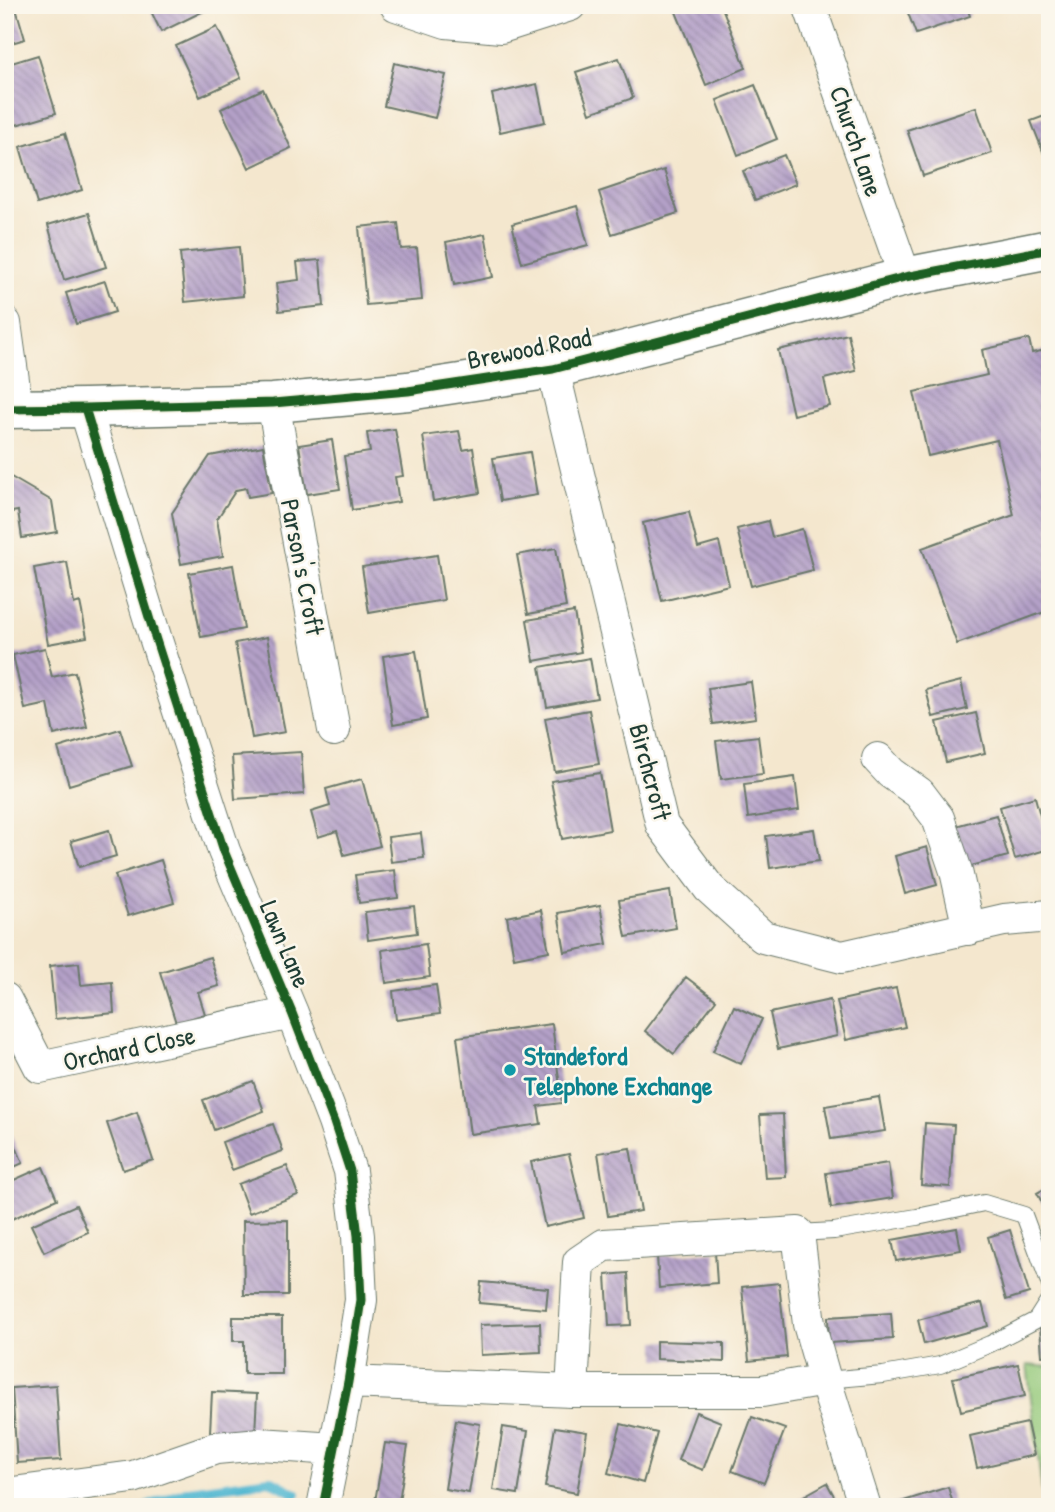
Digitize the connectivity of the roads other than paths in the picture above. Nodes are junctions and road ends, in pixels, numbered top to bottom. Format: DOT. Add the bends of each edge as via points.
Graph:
graph roads {
  1 [pos="396,5"];
  2 [pos="570,5"];
  3 [pos="809,5"];
  4 [pos="1050,249"];
  5 [pos="905,277"];
  6 [pos="5,323"];
  7 [pos="553,369"];
  8 [pos="273,403"];
  9 [pos="85,408"];
  10 [pos="11,409"];
  11 [pos="334,730"];
  12 [pos="878,759"];
  13 [pos="1050,916"];
  14 [pos="969,929"];
  15 [pos="5,999"];
  16 [pos="292,1013"];
  17 [pos="798,1233"];
  18 [pos="1050,1285"];
  19 [pos="1050,1298"];
  20 [pos="825,1380"];
  21 [pos="348,1382"];
  22 [pos="572,1391"];
  23 [pos="335,1449"];
  24 [pos="5,1493"];
  25 [pos="323,1507"];
  26 [pos="865,1507"];
  1 -- 2 [label="street" via="446,22 501,27"];
  3 -- 5 [label="street, Church Lane"];
  4 -- 5 [label="street, Brewood Road"];
  5 -- 7 [label="street, Brewood Road"];
  6 -- 10 [label="street"];
  7 -- 8 [label="street, Brewood Road" via="408,391"];
  7 -- 14 [label="street, Birchcroft" via="662,825 709,888 763,937 842,957"];
  8 -- 9 [label="street, Brewood Road"];
  8 -- 11 [label="street, Parson's Croft"];
  9 -- 10 [label="street, Brewood Road"];
  9 -- 16 [label="street, Lawn Lane" via="224,851"];
  12 -- 14 [label="street" via="919,793 938,818"];
  13 -- 14 [label="street, Birchcroft"];
  15 -- 16 [label="street, Orchard Close" via="40,1067"];
  16 -- 21 [label="street, Lawn Lane" via="350,1171 361,1300"];
  17 -- 18 [label="lane" via="834,1231 984,1203 1024,1215"];
  17 -- 20 [label="street" via="809,1324"];
  17 -- 22 [label="street" via="604,1245 579,1262"];
  19 -- 20 [label="lane" via="1036,1320 940,1365"];
  20 -- 22 [label="street" via="762,1391"];
  20 -- 26 [label="street"];
  21 -- 22 [label="street"];
  21 -- 23 [label="street, Lawn Lane"];
  23 -- 24 [label="street" via="260,1444 216,1448 134,1477"];
  23 -- 25 [label="street, Lawn Lane"];
}
